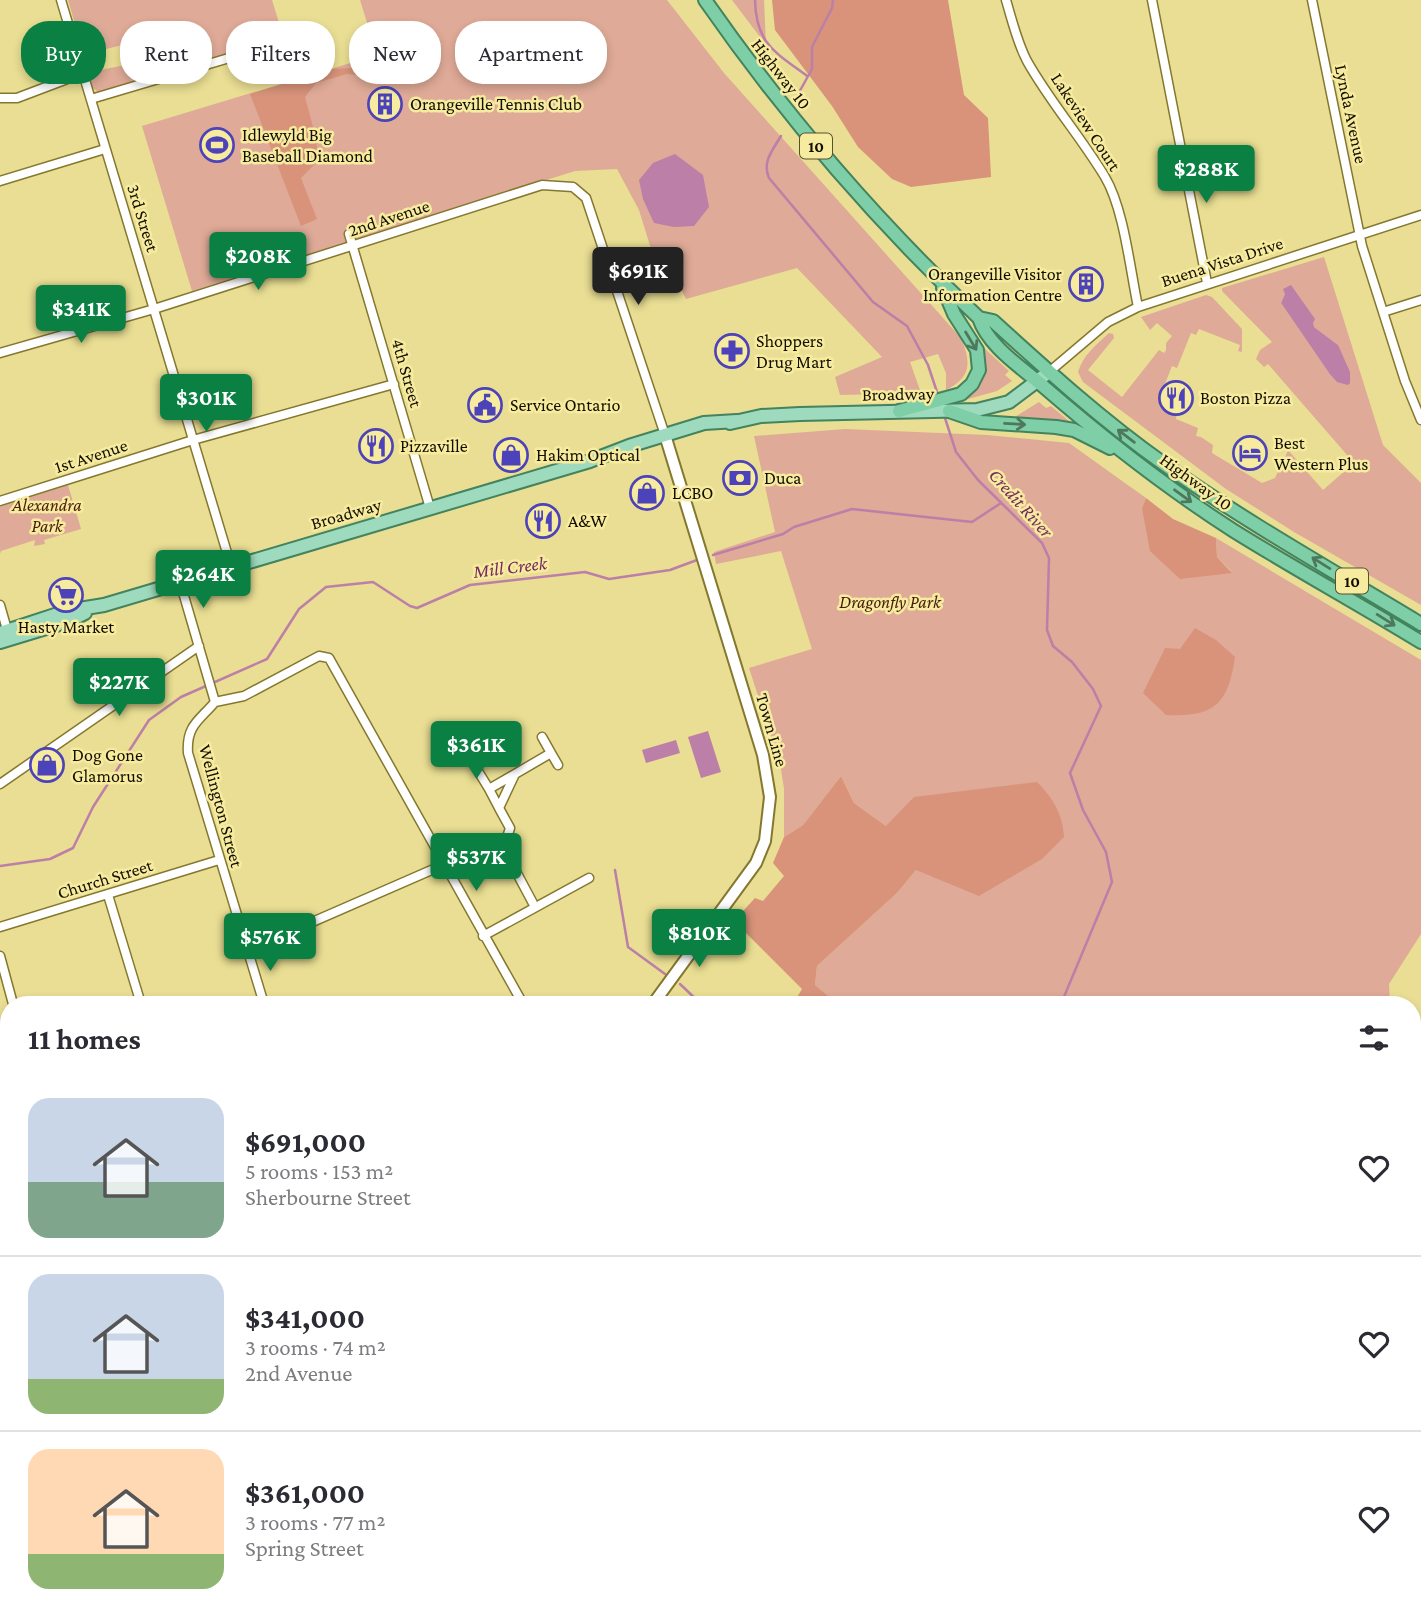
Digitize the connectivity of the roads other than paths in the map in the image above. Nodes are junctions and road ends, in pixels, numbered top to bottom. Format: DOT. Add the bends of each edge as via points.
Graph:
graph roads {
  1 [pos="61,0"];
  2 [pos="705,0"];
  3 [pos="1006,0"];
  4 [pos="1152,0"];
  5 [pos="1312,0"];
  6 [pos="67,21"];
  7 [pos="226,59"];
  8 [pos="55,84"];
  9 [pos="86,84"];
  10 [pos="0,98"];
  11 [pos="91,99"];
  12 [pos="105,149"];
  13 [pos="0,181"];
  14 [pos="1421,215"];
  15 [pos="349,234"];
  16 [pos="1359,234"];
  17 [pos="353,246"];
  18 [pos="940,281"];
  19 [pos="1207,283"];
  20 [pos="1421,300"];
  21 [pos="1138,307"];
  22 [pos="154,309"];
  23 [pos="1384,312"];
  24 [pos="979,318"];
  25 [pos="0,353"];
  26 [pos="1049,372"];
  27 [pos="1039,382"];
  28 [pos="394,384"];
  29 [pos="940,405"];
  30 [pos="899,411"];
  31 [pos="1421,420"];
  32 [pos="666,438"];
  33 [pos="193,440"];
  34 [pos="1135,459"];
  35 [pos="0,501"];
  36 [pos="430,508"];
  37 [pos="232,566"];
  38 [pos="180,582"];
  39 [pos="0,605"];
  40 [pos="1421,624"];
  41 [pos="4,636"];
  42 [pos="1421,642"];
  43 [pos="199,646"];
  44 [pos="215,702"];
  45 [pos="542,737"];
  46 [pos="551,753"];
  47 [pos="558,765"];
  48 [pos="478,771"];
  49 [pos="515,774"];
  50 [pos="0,784"];
  51 [pos="489,789"];
  52 [pos="499,808"];
  53 [pos="219,860"];
  54 [pos="443,864"];
  55 [pos="589,878"];
  56 [pos="108,895"];
  57 [pos="535,907"];
  58 [pos="0,928"];
  59 [pos="483,936"];
  60 [pos="248,950"];
  61 [pos="0,956"];
  62 [pos="11,996"];
  63 [pos="139,996"];
  64 [pos="262,996"];
  65 [pos="518,996"];
  66 [pos="659,996"];
  1 -- 6 [label="street, 3rd Street"];
  2 -- 18 [label="highway, Highway 10 / 10" via="782,106"];
  3 -- 21 [label="street, Lakeview Court" via="1027,61 1105,178"];
  4 -- 19 [label="street"];
  5 -- 16 [label="street, Lynda Avenue"];
  7 -- 11 [label="street"];
  8 -- 10 [label="street" via="17,99"];
  9 -- 11 [label="street, 3rd Street"];
  11 -- 12 [label="street, 3rd Street"];
  12 -- 13 [label="street"];
  12 -- 22 [label="street, 3rd Street"];
  14 -- 16 [label="street, Buena Vista Drive"];
  15 -- 17 [label="street, 4th Street"];
  16 -- 19 [label="street, Buena Vista Drive"];
  16 -- 23 [label="street, Lynda Avenue"];
  17 -- 22 [label="street, 2nd Avenue"];
  17 -- 28 [label="street, 4th Street"];
  17 -- 32 [label="street, 2nd Avenue" via="542,185 573,187 584,196"];
  18 -- 24 [label="highway, Highway 10 / 10"];
  18 -- 29 [label="highway, one-way" via="977,351 979,370 968,388"];
  19 -- 21 [label="street, Buena Vista Drive"];
  20 -- 23 [label="street"];
  21 -- 26 [label="street, Buena Vista Drive" via="1108,322"];
  22 -- 25 [label="street, 2nd Avenue"];
  22 -- 33 [label="street, 3rd Street"];
  23 -- 31 [label="street, Lynda Avenue"];
  24 -- 26 [label="highway, Highway 10 / 10" via="993,321"];
  24 -- 27 [label="highway, Highway 10 / 10" via="983,332"];
  26 -- 27 [label="main road, Broadway"];
  40 -- 26 [label="highway, Highway 10 / 10, one-way" via="1202,490"];
  27 -- 29 [label="main road, Broadway" via="995,407 977,410"];
  27 -- 34 [label="highway, Highway 10 / 10"];
  28 -- 33 [label="street, 1st Avenue"];
  28 -- 36 [label="street, 4th Street"];
  29 -- 30 [label="highway"];
  29 -- 34 [label="highway, one-way" via="981,422 1074,430"];
  30 -- 32 [label="main road, Broadway" via="761,416"];
  32 -- 36 [label="main road, Broadway"];
  32 -- 66 [label="main road, Town Line" via="762,755 770,797 765,841 752,872"];
  33 -- 35 [label="street, 1st Avenue"];
  33 -- 37 [label="street, 3rd Street"];
  34 -- 42 [label="highway, Highway 10 / 10, one-way" via="1233,530"];
  36 -- 37 [label="main road, Broadway"];
  37 -- 38 [label="main road, Broadway"];
  38 -- 41 [label="main road, Broadway" via="97,607 69,621"];
  38 -- 43 [label="street"];
  39 -- 41 [label="street"];
  43 -- 44 [label="street"];
  43 -- 50 [label="street"];
  44 -- 53 [label="street, Wellington Street" via="196,721 187,747"];
  44 -- 54 [label="street" via="244,696 323,655 331,660"];
  45 -- 46 [label="street"];
  46 -- 47 [label="street"];
  46 -- 49 [label="street"];
  48 -- 51 [label="street"];
  49 -- 51 [label="street"];
  49 -- 52 [label="street"];
  51 -- 52 [label="street"];
  52 -- 57 [label="street" via="510,828 505,851"];
  53 -- 56 [label="street, Church Street"];
  53 -- 60 [label="street, Wellington Street"];
  54 -- 59 [label="street"];
  54 -- 60 [label="street"];
  55 -- 57 [label="street"];
  56 -- 58 [label="street, Church Street"];
  56 -- 63 [label="street"];
  57 -- 59 [label="street"];
  59 -- 65 [label="street"];
  60 -- 64 [label="street, Wellington Street"];
  61 -- 62 [label="street"];
}
